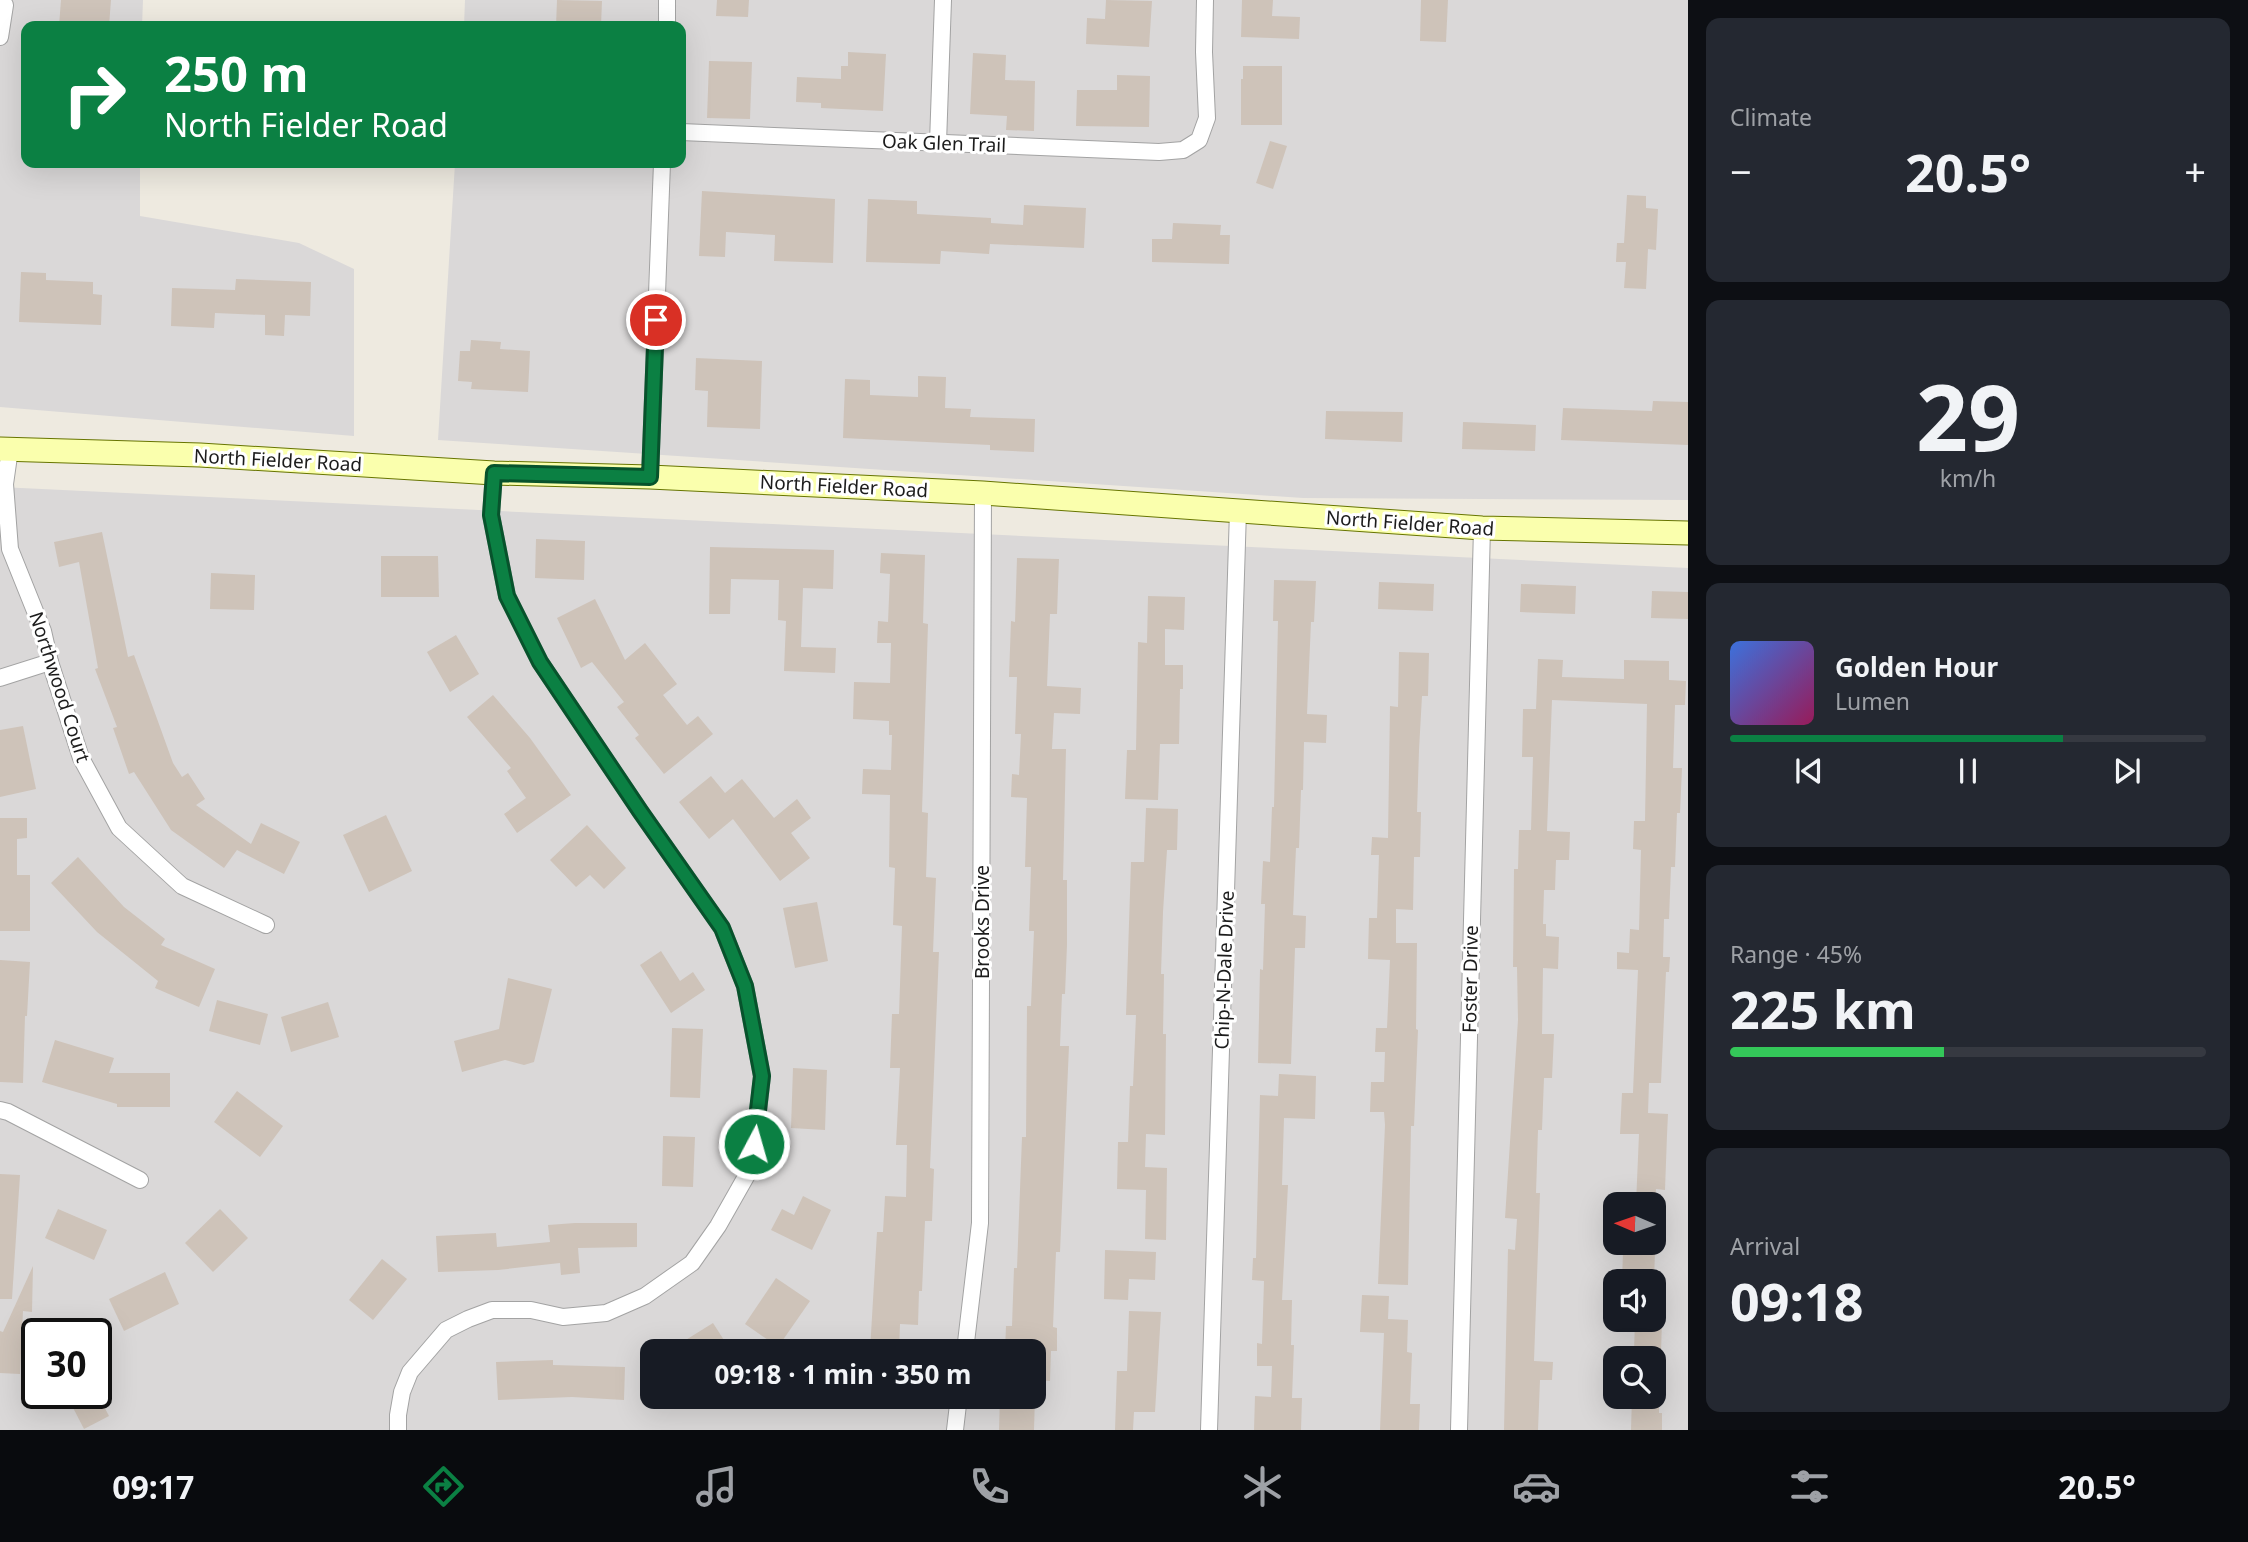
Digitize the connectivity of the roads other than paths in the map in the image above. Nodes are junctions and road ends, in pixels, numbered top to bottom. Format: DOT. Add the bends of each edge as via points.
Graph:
graph roads {
  1 [pos="667,0"];
  2 [pos="943,0"];
  3 [pos="1205,0"];
  4 [pos="5,5"];
  5 [pos="667,21"];
  6 [pos="0,37"];
  7 [pos="686,132"];
  8 [pos="938,143"];
  9 [pos="662,168"];
  10 [pos="5,449"];
  11 [pos="494,473"];
  12 [pos="650,477"];
  13 [pos="983,493"];
  14 [pos="1238,511"];
  15 [pos="1482,528"];
  16 [pos="1688,533"];
  17 [pos="50,662"];
  18 [pos="0,678"];
  19 [pos="266,925"];
  20 [pos="0,1110"];
  21 [pos="140,1180"];
  22 [pos="966,1339"];
  23 [pos="958,1409"];
  24 [pos="398,1430"];
  25 [pos="955,1430"];
  26 [pos="1209,1430"];
  27 [pos="1459,1430"];
  1 -- 5 [label="street"];
  2 -- 8 [label="street"];
  3 -- 8 [label="street, Oak Glen Trail" via="1207,118 1199,140 1183,150"];
  4 -- 6 [label="street"];
  7 -- 8 [label="street, Oak Glen Trail"];
  9 -- 12 [label="street"];
  10 -- 11 [label="main road, North Fielder Road" via="200,455"];
  10 -- 17 [label="street, Northwood Court" via="10,549 43,631"];
  11 -- 12 [label="main road, North Fielder Road"];
  11 -- 24 [label="street" via="491,515 507,596 540,662 722,928 745,986 762,1076 752,1166 692,1263 645,1296 606,1314 563,1317 531,1310 492,1310 446,1331 410,1372 402,1392"];
  12 -- 13 [label="main road, North Fielder Road"];
  13 -- 14 [label="main road, North Fielder Road"];
  13 -- 22 [label="street, Brooks Drive" via="981,1223"];
  14 -- 15 [label="main road, North Fielder Road"];
  14 -- 26 [label="street, Chip-N-Dale Drive"];
  15 -- 16 [label="main road, North Fielder Road"];
  15 -- 27 [label="street, Foster Drive"];
  17 -- 18 [label="street"];
  17 -- 19 [label="street, Northwood Court" via="81,758 119,828 182,886"];
  20 -- 21 [label="street"];
  23 -- 25 [label="street"];
}
